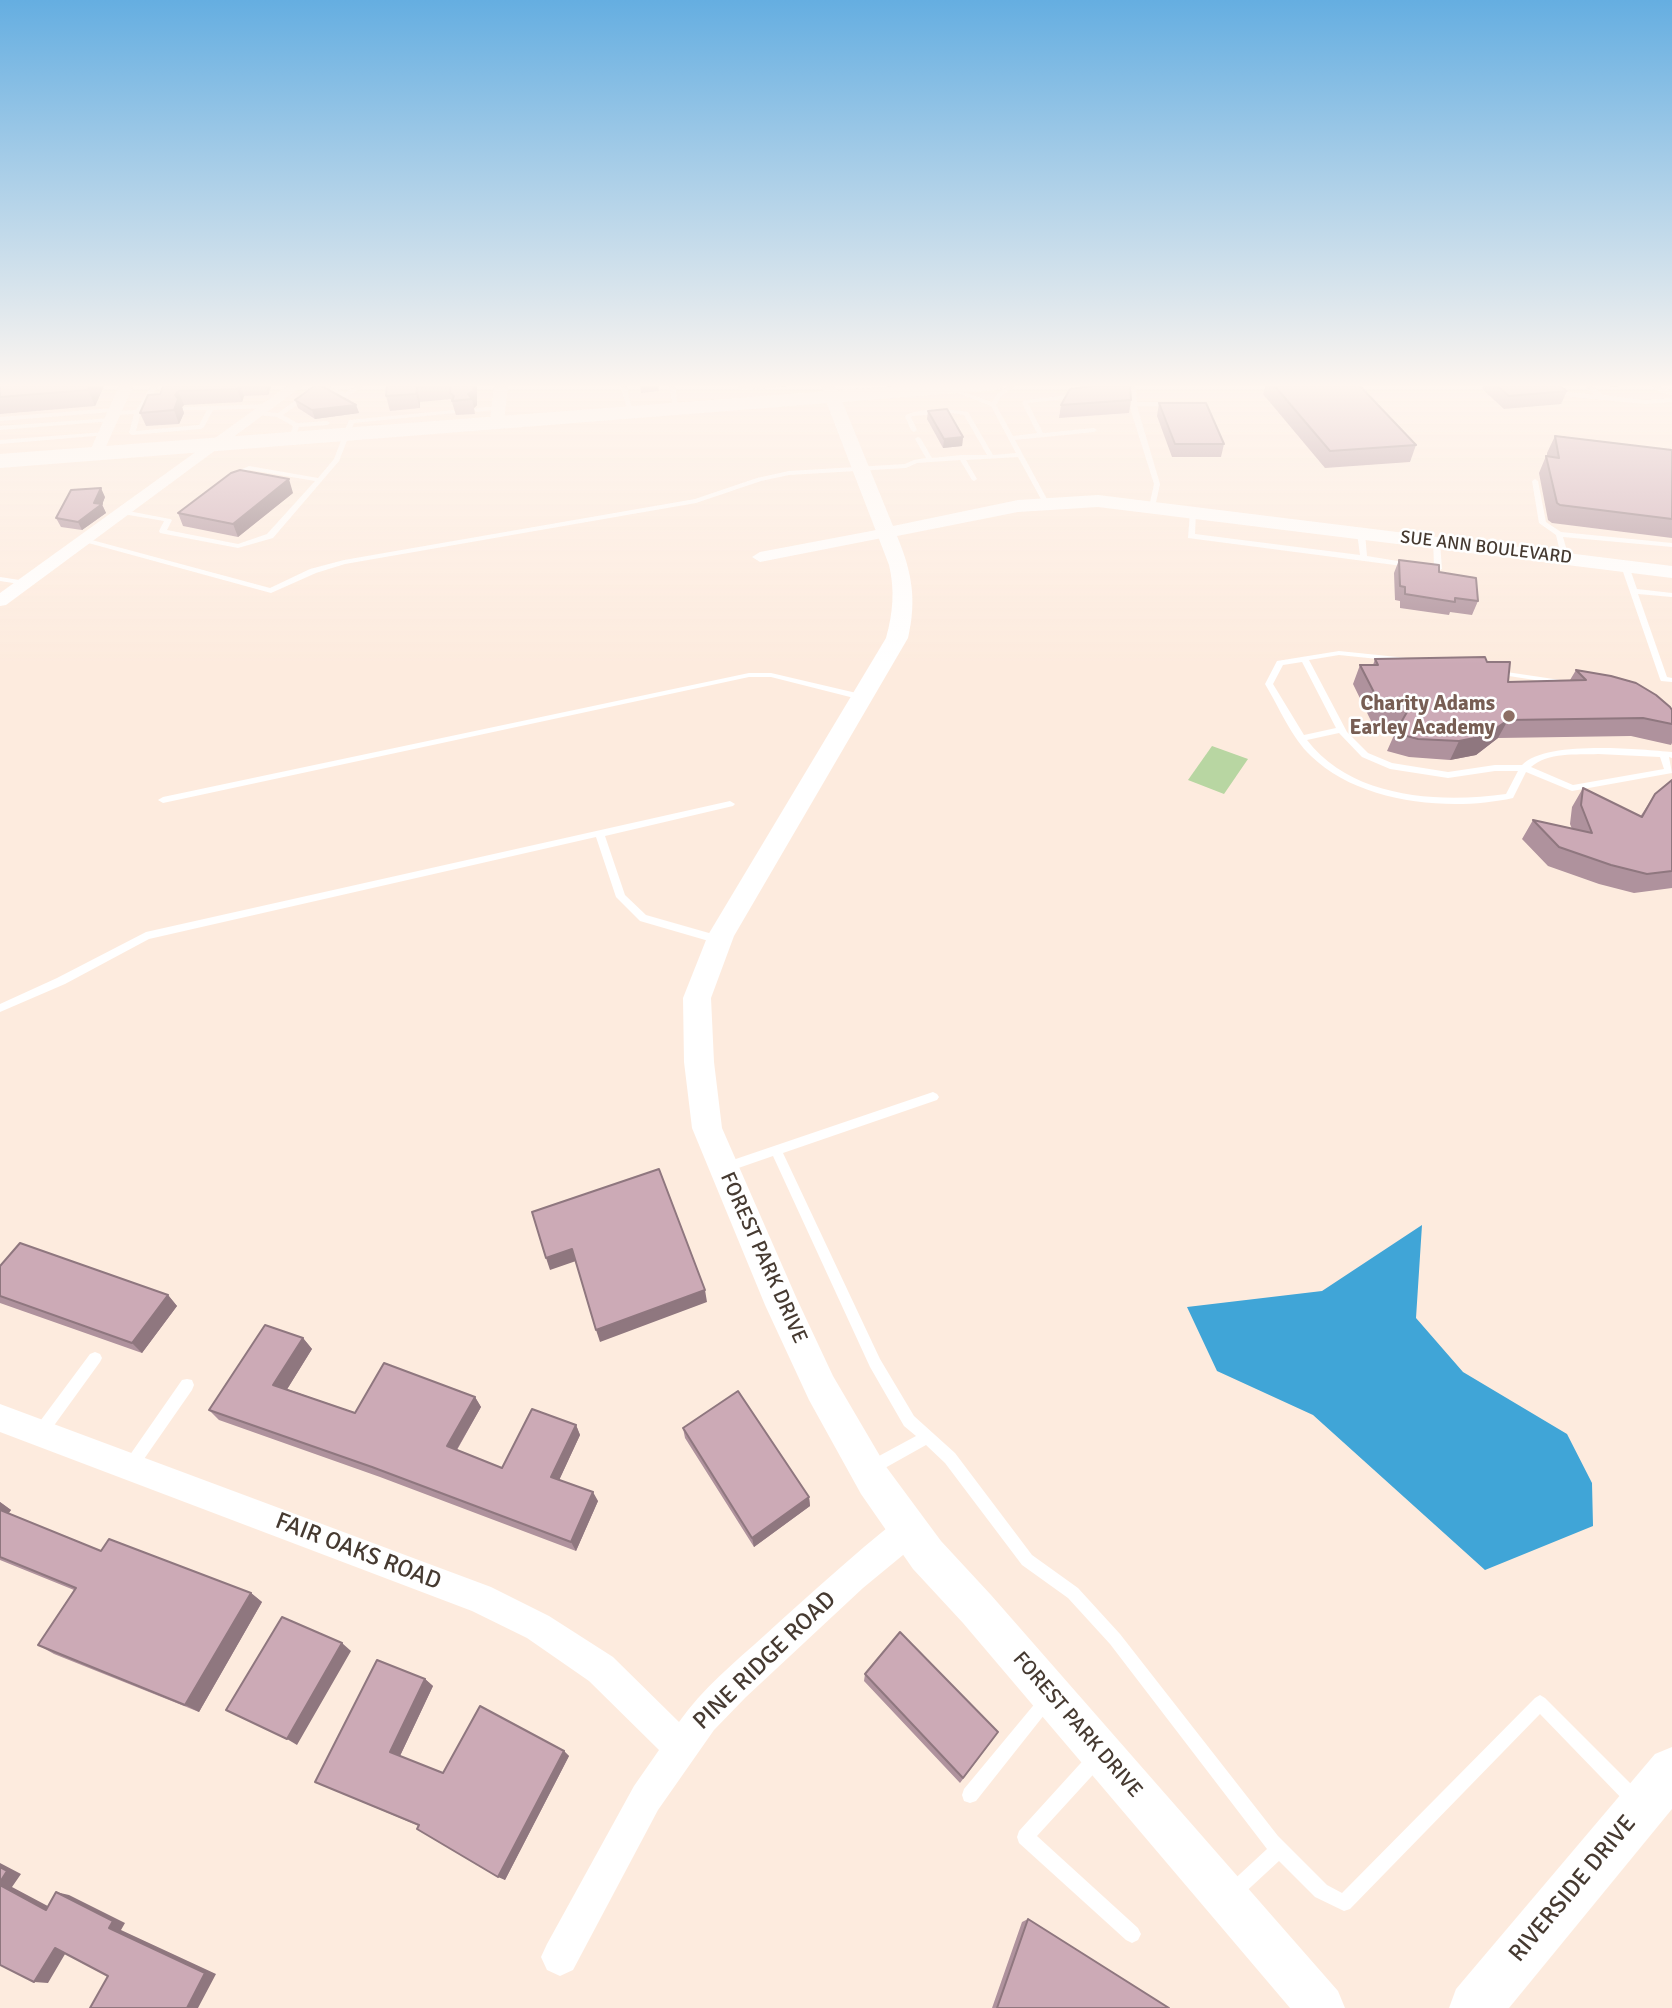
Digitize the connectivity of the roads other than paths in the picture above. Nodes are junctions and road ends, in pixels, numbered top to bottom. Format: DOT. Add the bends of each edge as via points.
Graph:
graph roads {
  1 [pos="169,478"];
  2 [pos="228,478"];
  3 [pos="306,478"];
  4 [pos="321,478"];
  5 [pos="765,478"];
  6 [pos="865,478"];
  7 [pos="1033,478"];
  8 [pos="1155,478"];
  9 [pos="225,480"];
  10 [pos="319,480"];
  11 [pos="1535,481"];
  12 [pos="1045,501"];
  13 [pos="1152,507"];
  14 [pos="123,512"];
  15 [pos="179,512"];
  16 [pos="1193,512"];
  17 [pos="168,520"];
  18 [pos="887,533"];
  19 [pos="1361,533"];
  20 [pos="1559,534"];
  21 [pos="85,541"];
  22 [pos="1436,542"];
  23 [pos="1672,545"];
  24 [pos="760,557"];
  25 [pos="1364,558"];
  26 [pos="1565,558"];
  27 [pos="1625,566"];
  28 [pos="1672,572"];
  29 [pos="0,579"];
  30 [pos="26,583"];
  31 [pos="1633,591"];
  32 [pos="1672,595"];
  33 [pos="0,601"];
  34 [pos="1304,658"];
  35 [pos="1414,661"];
  36 [pos="1486,671"];
  37 [pos="1672,680"];
  38 [pos="1573,684"];
  39 [pos="862,697"];
  40 [pos="1341,730"];
  41 [pos="1304,738"];
  42 [pos="1667,754"];
  43 [pos="1526,768"];
  44 [pos="163,800"];
  45 [pos="730,804"];
  46 [pos="599,834"];
  47 [pos="719,940"];
  48 [pos="0,1008"];
  49 [pos="933,1097"];
  50 [pos="776,1151"];
  51 [pos="724,1168"];
  52 [pos="95,1358"];
  53 [pos="187,1385"];
  54 [pos="0,1418"];
  55 [pos="40,1433"];
  56 [pos="927,1437"];
  57 [pos="130,1467"];
  58 [pos="867,1470"];
  59 [pos="909,1530"];
  60 [pos="1051,1695"];
  61 [pos="680,1747"];
  62 [pos="1101,1753"];
  63 [pos="1657,1789"];
  64 [pos="970,1795"];
  65 [pos="1279,1849"];
  66 [pos="1227,1898"];
  67 [pos="1132,1934"];
  68 [pos="559,1957"];
  69 [pos="1321,2008"];
  70 [pos="1475,2008"];
  1 -- 14 [label="street"];
  2 -- 9 [label="lane"];
  3 -- 10 [label="lane"];
  4 -- 10 [label="lane"];
  5 -- 21 [label="lane" via="696,501 344,562 271,591"];
  6 -- 18 [label="street, FOREST PARK DRIVE"];
  7 -- 12 [label="lane"];
  8 -- 13 [label="lane"];
  10 -- 17 [label="lane" via="270,536 238,546 163,531"];
  11 -- 20 [label="lane" via="1543,523"];
  12 -- 13 [label="street, SUE ANN BOULEVARD"];
  12 -- 18 [label="street, SUE ANN BOULEVARD"];
  13 -- 16 [label="street, SUE ANN BOULEVARD"];
  14 -- 17 [label="lane"];
  14 -- 21 [label="street"];
  15 -- 17 [label="lane"];
  16 -- 19 [label="street, SUE ANN BOULEVARD"];
  16 -- 25 [label="lane" via="1191,536"];
  18 -- 24 [label="street, SUE ANN BOULEVARD"];
  18 -- 39 [label="street, FOREST PARK DRIVE" via="905,589 903,615 897,638"];
  19 -- 22 [label="street, SUE ANN BOULEVARD"];
  19 -- 25 [label="lane"];
  20 -- 23 [label="lane"];
  20 -- 26 [label="lane"];
  21 -- 30 [label="street"];
  22 -- 25 [label="lane" via="1438,569"];
  22 -- 26 [label="street, SUE ANN BOULEVARD"];
  26 -- 27 [label="street, SUE ANN BOULEVARD"];
  27 -- 28 [label="street, SUE ANN BOULEVARD"];
  27 -- 31 [label="lane"];
  29 -- 30 [label="lane"];
  30 -- 33 [label="street"];
  31 -- 32 [label="lane"];
  31 -- 37 [label="lane" via="1664,679"];
  34 -- 35 [label="lane" via="1339,653"];
  34 -- 40 [label="lane"];
  34 -- 41 [label="lane" via="1280,663 1269,684"];
  36 -- 38 [label="lane"];
  39 -- 44 [label="lane" via="749,674"];
  39 -- 47 [label="street, FOREST PARK DRIVE"];
  40 -- 41 [label="lane"];
  40 -- 43 [label="lane" via="1365,755 1390,766 1448,775"];
  41 -- 43 [label="lane" via="1315,755 1359,783 1423,800 1482,801 1510,796"];
  42 -- 43 [label="lane" via="1552,754 1530,761"];
  42 -- 43 [label="lane" via="1669,771 1573,788"];
  45 -- 46 [label="lane"];
  46 -- 47 [label="lane" via="621,897 643,918"];
  46 -- 48 [label="lane" via="146,936 61,982"];
  47 -- 51 [label="street, FOREST PARK DRIVE" via="697,998 707,1128"];
  49 -- 50 [label="lane"];
  50 -- 51 [label="lane"];
  50 -- 56 [label="lane" via="875,1363 909,1421"];
  51 -- 58 [label="street, FOREST PARK DRIVE" via="821,1388"];
  52 -- 55 [label="lane"];
  53 -- 57 [label="lane"];
  54 -- 55 [label="street, FAIR OAKS ROAD"];
  55 -- 57 [label="street, FAIR OAKS ROAD"];
  56 -- 58 [label="lane"];
  56 -- 65 [label="lane" via="950,1458 1027,1560 1073,1593 1115,1639"];
  57 -- 61 [label="street, FAIR OAKS ROAD" via="480,1598 538,1627 601,1669"];
  58 -- 59 [label="street, FOREST PARK DRIVE"];
  59 -- 60 [label="street, FOREST PARK DRIVE"];
  59 -- 61 [label="street, PINE RIDGE ROAD" via="734,1685"];
  60 -- 62 [label="street, FOREST PARK DRIVE"];
  60 -- 64 [label="lane"];
  61 -- 68 [label="street, PINE RIDGE ROAD" via="646,1798"];
  62 -- 66 [label="street, FOREST PARK DRIVE"];
  62 -- 67 [label="lane" via="1025,1837"];
  63 -- 65 [label="lane" via="1540,1703 1344,1903 1321,1891"];
  63 -- 70 [label="main road, RIVERSIDE DRIVE"];
  65 -- 66 [label="lane"];
  66 -- 69 [label="street, FOREST PARK DRIVE"];
}
